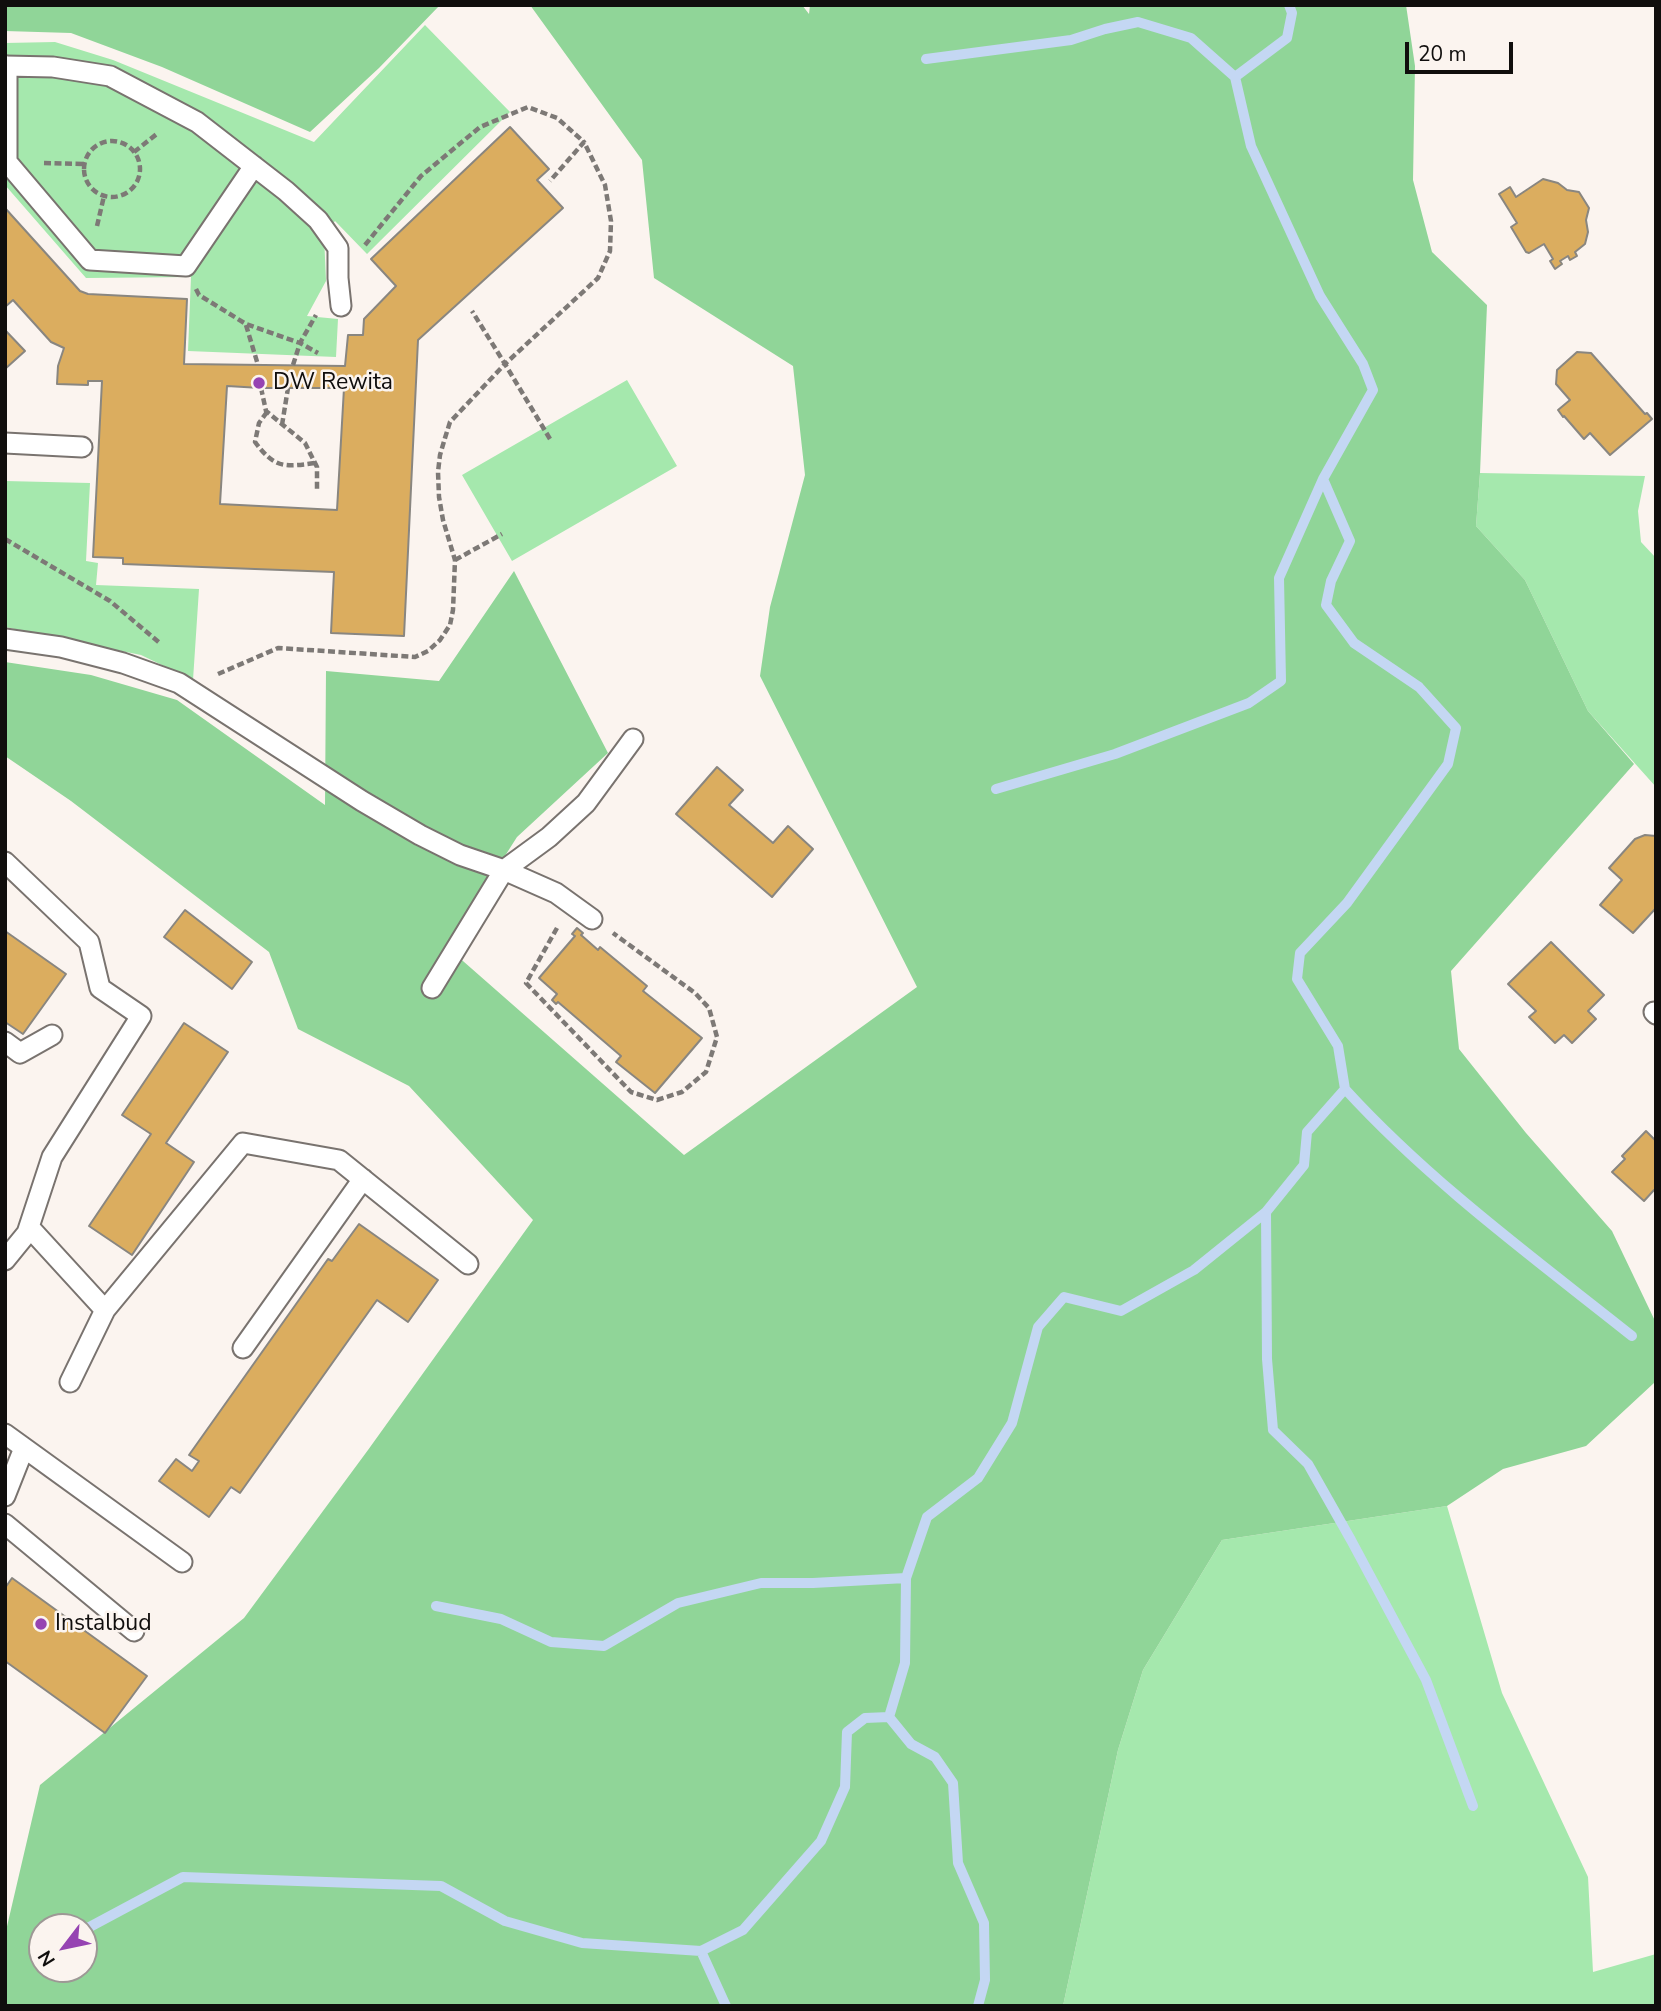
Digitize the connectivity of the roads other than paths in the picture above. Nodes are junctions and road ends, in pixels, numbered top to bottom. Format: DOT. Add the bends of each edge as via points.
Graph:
graph roads {
  1 [pos="6,66"];
  2 [pos="254,166"];
  3 [pos="341,306"];
  4 [pos="5,443"];
  5 [pos="82,447"];
  6 [pos="5,639"];
  7 [pos="633,739"];
  8 [pos="5,862"];
  9 [pos="505,870"];
  10 [pos="592,919"];
  11 [pos="432,988"];
  12 [pos="52,1035"];
  13 [pos="5,1042"];
  14 [pos="363,1179"];
  15 [pos="29,1227"];
  16 [pos="5,1260"];
  17 [pos="468,1264"];
  18 [pos="106,1310"];
  19 [pos="243,1348"];
  20 [pos="71,1382"];
  21 [pos="5,1434"];
  22 [pos="24,1448"];
  23 [pos="5,1496"];
  24 [pos="5,1524"];
  25 [pos="182,1562"];
  26 [pos="134,1631"];
  1 -- 2 [label="lane" via="53,66 110,76 197,122"];
  1 -- 2 [label="lane" via="7,162 90,260 186,266"];
  2 -- 3 [label="lane" via="318,220 338,248"];
  4 -- 5 [label="lane"];
  6 -- 9 [label="lane" via="61,647 179,683 409,828 460,855"];
  7 -- 9 [label="lane" via="586,803"];
  8 -- 15 [label="lane" via="89,942 100,988 141,1016 51,1157"];
  9 -- 10 [label="lane" via="556,893"];
  9 -- 11 [label="lane"];
  12 -- 13 [label="lane" via="20,1053"];
  14 -- 17 [label="lane"];
  14 -- 18 [label="lane" via="339,1160 243,1143"];
  14 -- 19 [label="lane"];
  15 -- 16 [label="lane"];
  15 -- 18 [label="lane"];
  18 -- 20 [label="lane"];
  21 -- 22 [label="lane"];
  22 -- 23 [label="lane"];
  22 -- 25 [label="lane"];
  24 -- 26 [label="lane"];
}
